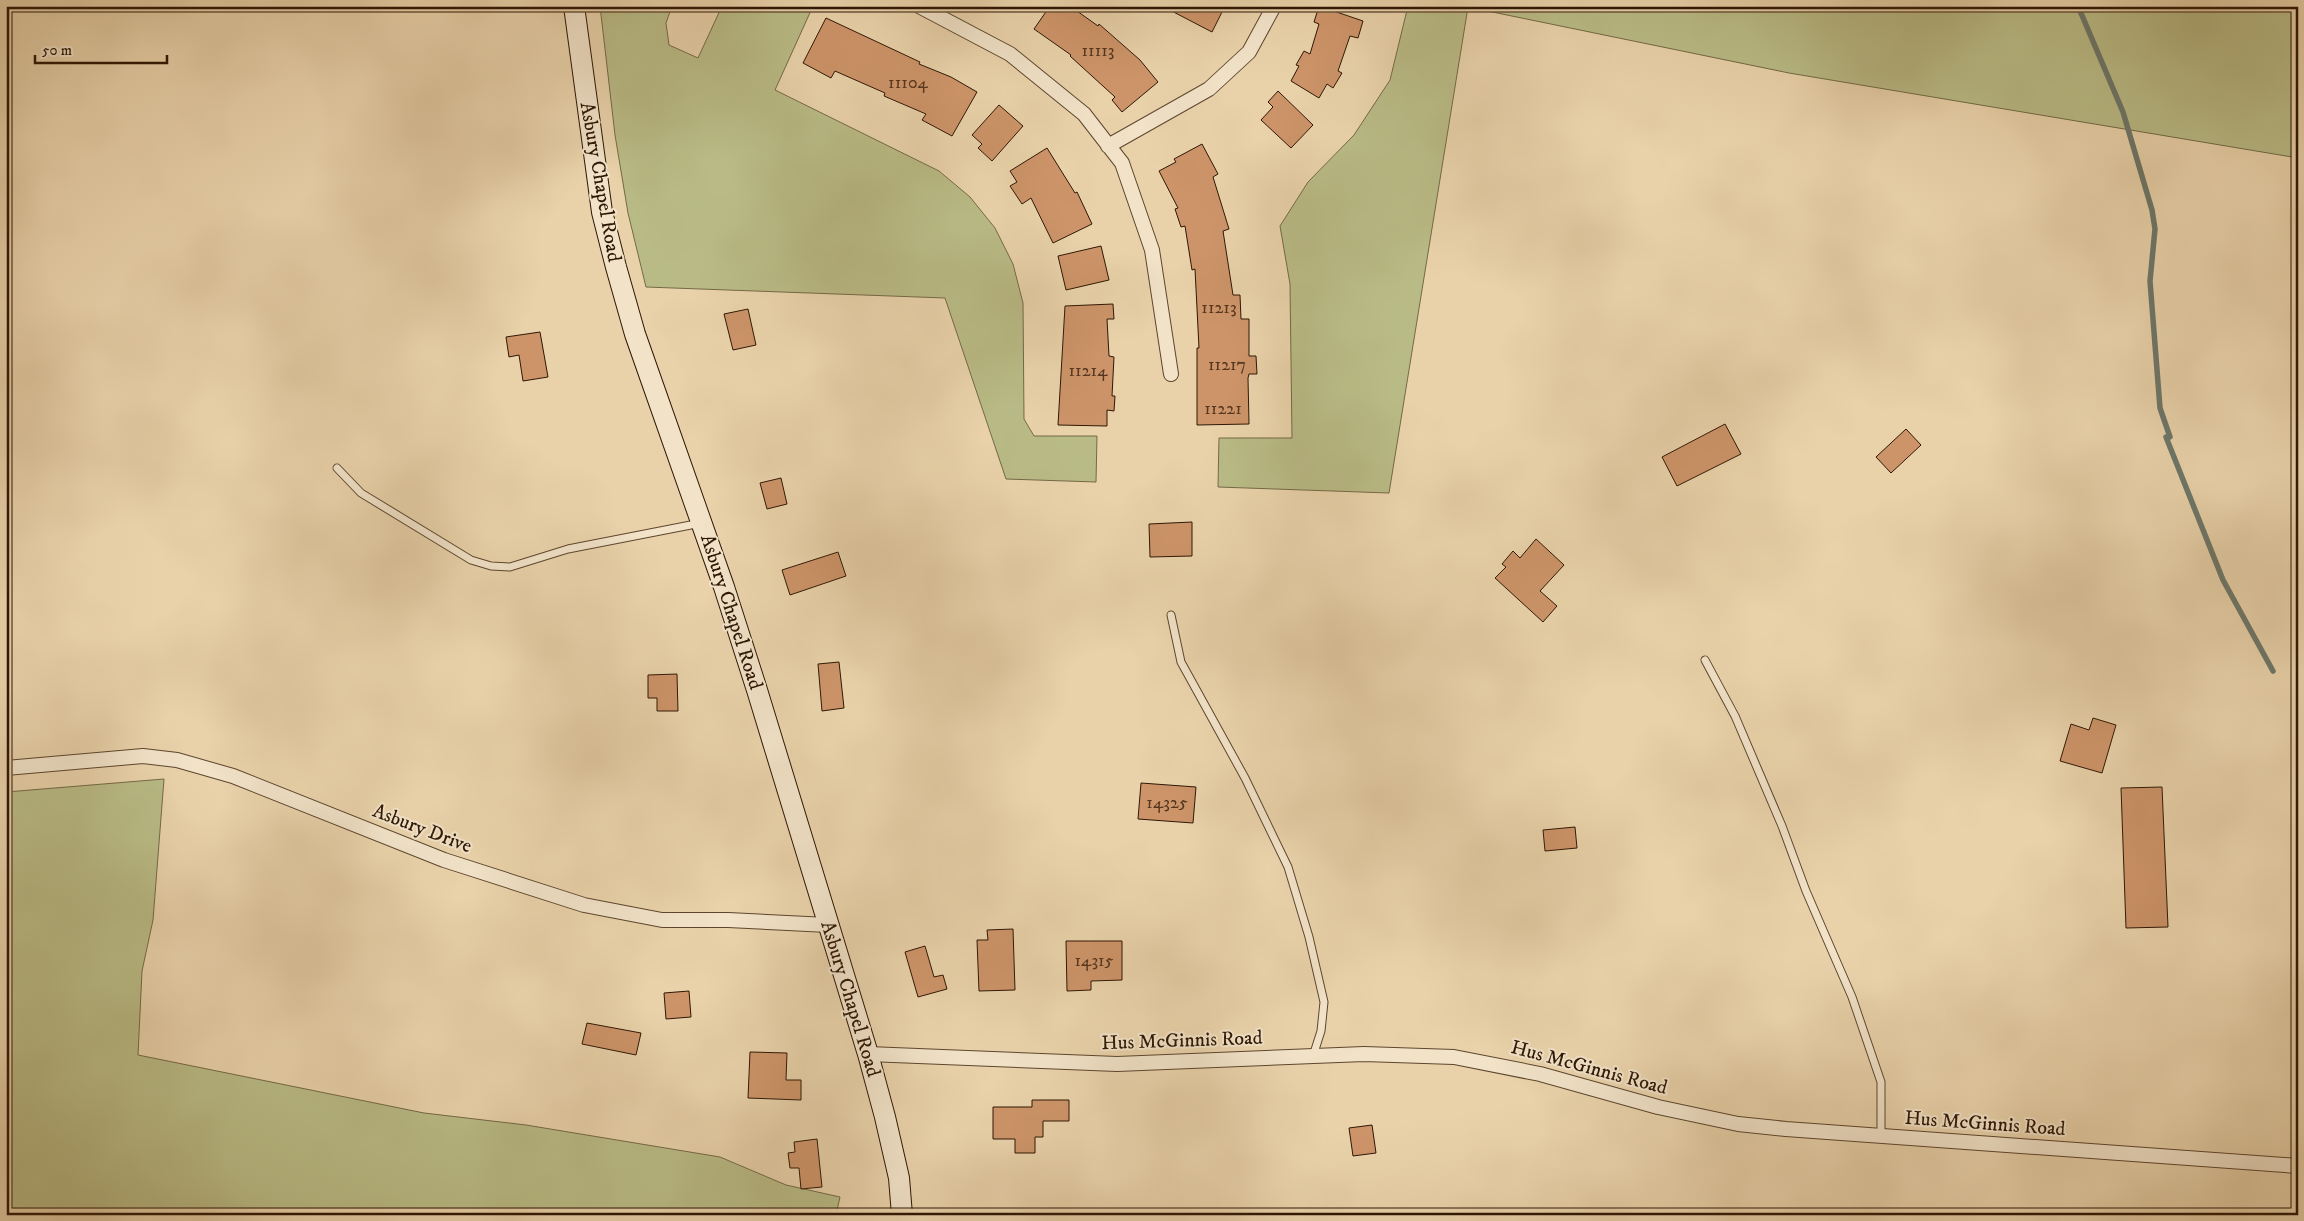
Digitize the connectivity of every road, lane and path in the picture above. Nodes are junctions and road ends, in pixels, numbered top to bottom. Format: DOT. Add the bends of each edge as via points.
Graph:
graph roads {
  1 [pos="574,6"];
  2 [pos="918,6"];
  3 [pos="1274,6"];
  4 [pos="1108,146"];
  5 [pos="1171,374"];
  6 [pos="337,468"];
  7 [pos="701,523"];
  8 [pos="1171,615"];
  9 [pos="1705,660"];
  10 [pos="6,768"];
  11 [pos="828,925"];
  12 [pos="868,1054"];
  13 [pos="1313,1056"];
  14 [pos="1881,1136"];
  15 [pos="2298,1166"];
  16 [pos="902,1215"];
  1 -- 7 [label="main road, Asbury Chapel Road" via="604,220 635,334"];
  2 -- 4 [label="street" via="1010,54 1084,114"];
  3 -- 4 [label="street" via="1249,52 1209,88"];
  4 -- 5 [label="street" via="1122,163 1152,250"];
  6 -- 7 [label="lane" via="361,493 472,560 491,566 510,567 568,549"];
  7 -- 11 [label="main road, Asbury Chapel Road" via="757,690"];
  8 -- 13 [label="lane" via="1181,662 1245,778 1288,867 1324,1002 1321,1030"];
  9 -- 14 [label="lane" via="1735,716 1852,997 1881,1082"];
  10 -- 11 [label="street, Asbury Drive" via="143,756 177,760 233,776 444,860 584,905 662,920"];
  11 -- 12 [label="main road, Asbury Chapel Road"];
  12 -- 13 [label="street, Hus McGinnis Road" via="1109,1064"];
  12 -- 16 [label="main road, Asbury Chapel Road" via="899,1178"];
  13 -- 14 [label="street, Hus McGinnis Road" via="1454,1057 1540,1074 1709,1118 1786,1129"];
  14 -- 15 [label="street, Hus McGinnis Road"];
}
